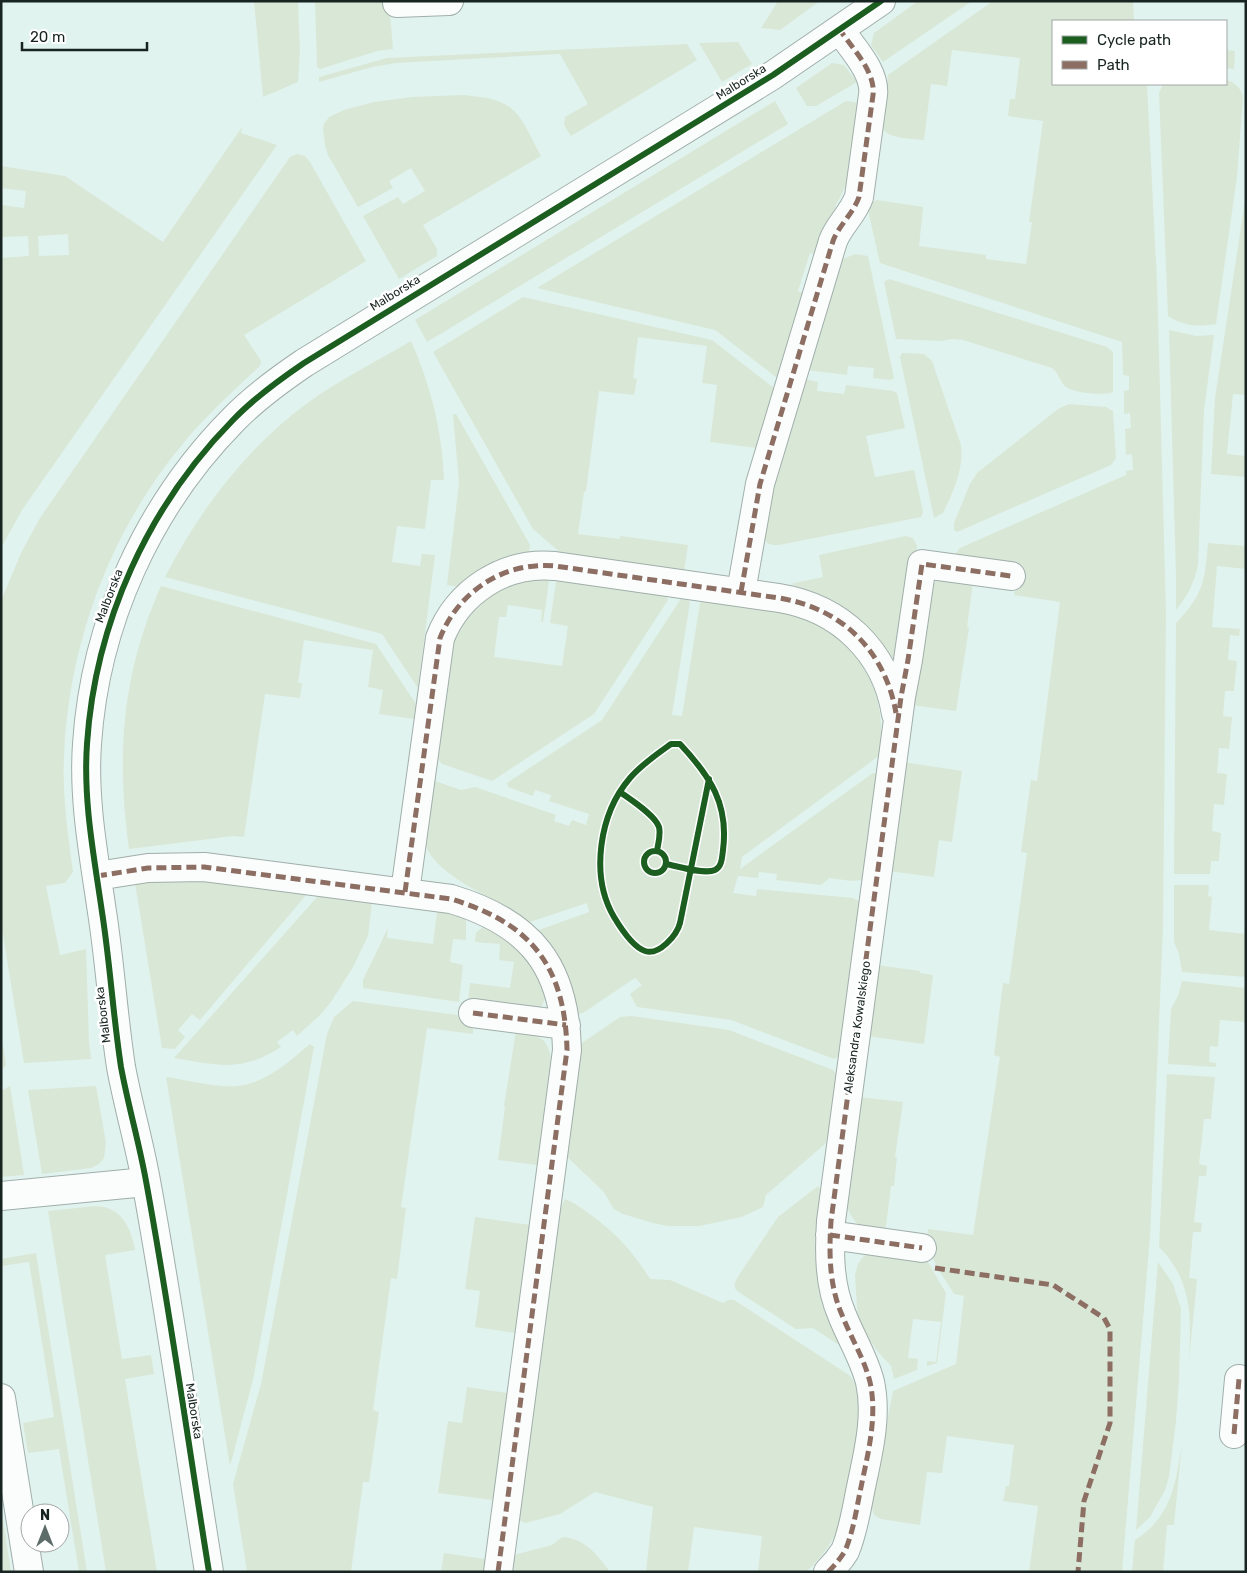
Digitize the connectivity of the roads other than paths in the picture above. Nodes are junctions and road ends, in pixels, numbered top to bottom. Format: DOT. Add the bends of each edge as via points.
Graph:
graph roads {
  1 [pos="449,1"];
  2 [pos="880,1"];
  3 [pos="397,4"];
  4 [pos="840,30"];
  5 [pos="1011,576"];
  6 [pos="741,592"];
  7 [pos="897,726"];
  8 [pos="97,876"];
  9 [pos="405,892"];
  10 [pos="473,1013"];
  11 [pos="566,1025"];
  12 [pos="146,1182"];
  13 [pos="1,1196"];
  14 [pos="830,1235"];
  15 [pos="922,1248"];
  16 [pos="1240,1397"];
  17 [pos="1,1398"];
  18 [pos="1234,1434"];
  19 [pos="830,1570"];
  20 [pos="30,1572"];
  21 [pos="209,1572"];
  22 [pos="498,1572"];
  1 -- 3 [label="street"];
  2 -- 4 [label="street, Malborska"];
  4 -- 6 [label="street" via="874,84 859,192 854,209 833,241 760,484"];
  4 -- 8 [label="street, Malborska" via="773,75 304,363 254,401 205,451 147,536 121,591 95,676 86,762 88,811"];
  5 -- 7 [label="street, Aleksandra Kowalskiego" via="922,564"];
  6 -- 7 [label="street" via="804,603 849,628 867,646 882,673 894,701"];
  6 -- 9 [label="street" via="548,565 507,572 473,591 451,614 438,646"];
  7 -- 14 [label="street, Aleksandra Kowalskiego"];
  8 -- 9 [label="street" via="148,868 204,867"];
  8 -- 12 [label="street, Malborska" via="122,1069"];
  9 -- 11 [label="street" via="475,906 518,931 536,948 555,978"];
  10 -- 11 [label="street"];
  11 -- 22 [label="street" via="567,1050"];
  12 -- 13 [label="street"];
  12 -- 21 [label="street, Malborska"];
  14 -- 15 [label="street"];
  14 -- 19 [label="street, Aleksandra Kowalskiego" via="833,1289 866,1369 872,1400 870,1438 854,1526 844,1552"];
  16 -- 18 [label="street"];
  17 -- 20 [label="street"];
}
